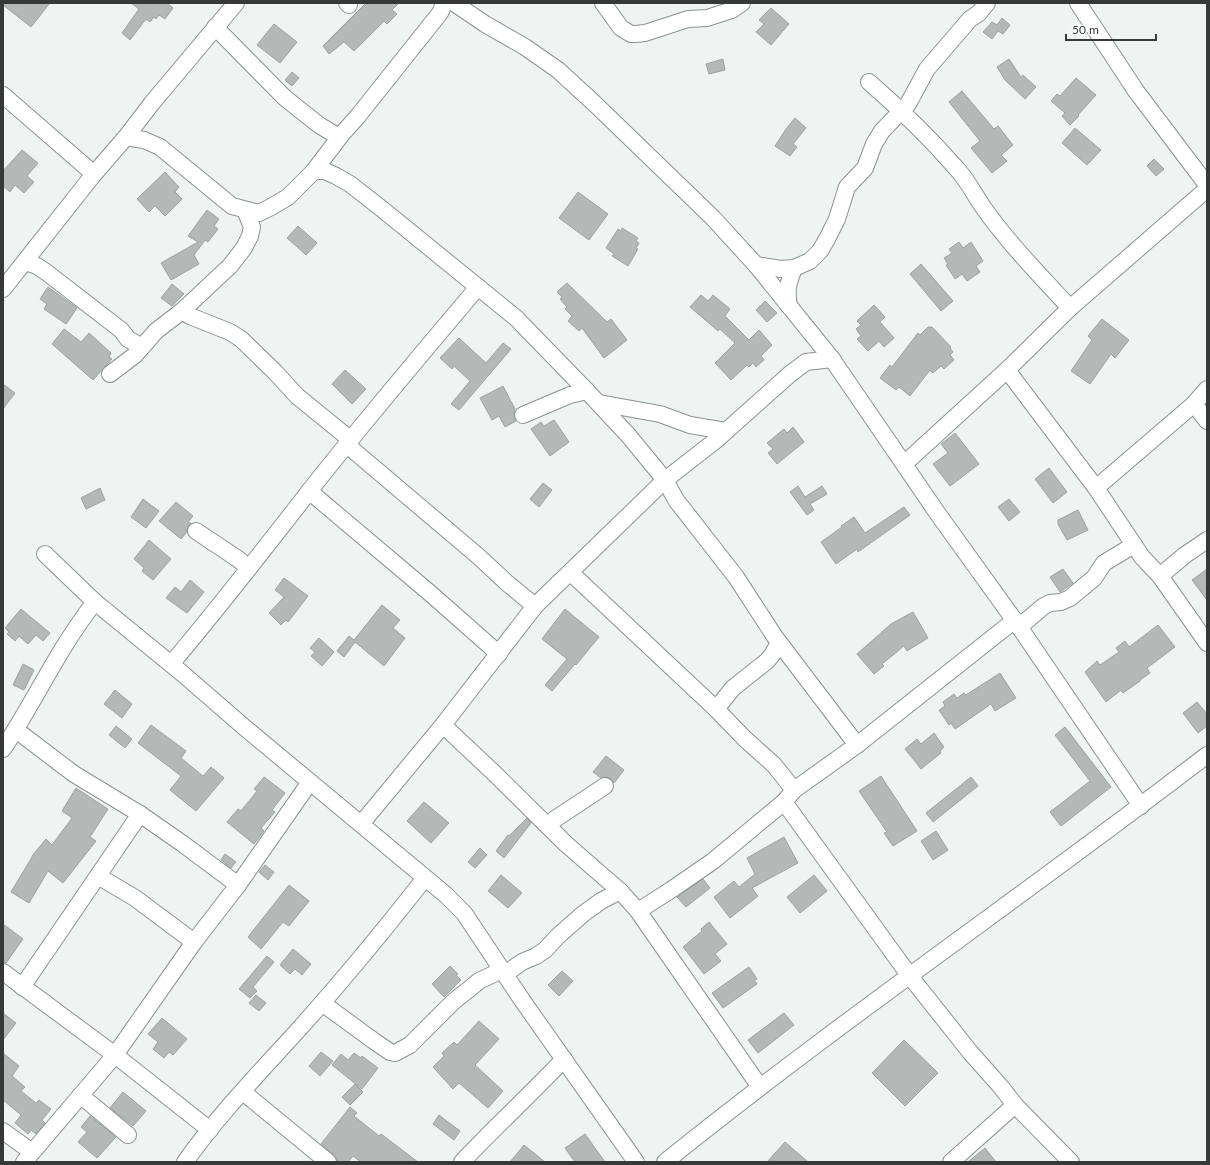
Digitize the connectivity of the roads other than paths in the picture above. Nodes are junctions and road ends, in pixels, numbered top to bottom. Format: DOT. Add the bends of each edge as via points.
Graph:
graph roads {
  1 [pos="236,3"];
  2 [pos="443,3"];
  3 [pos="455,3"];
  4 [pos="459,3"];
  5 [pos="603,3"];
  6 [pos="742,3"];
  7 [pos="987,3"];
  8 [pos="1078,3"];
  9 [pos="215,28"];
  10 [pos="869,82"];
  11 [pos="3,95"];
  12 [pos="902,111"];
  13 [pos="126,137"];
  14 [pos="336,142"];
  15 [pos="314,171"];
  16 [pos="94,174"];
  17 [pos="336,176"];
  18 [pos="1207,187"];
  19 [pos="244,210"];
  20 [pos="25,262"];
  21 [pos="756,265"];
  22 [pos="794,268"];
  23 [pos="478,287"];
  24 [pos="3,290"];
  25 [pos="789,306"];
  26 [pos="1070,308"];
  27 [pos="182,311"];
  28 [pos="142,347"];
  29 [pos="832,358"];
  30 [pos="1006,370"];
  31 [pos="110,374"];
  32 [pos="1207,389"];
  33 [pos="587,391"];
  34 [pos="598,404"];
  35 [pos="1194,404"];
  36 [pos="523,415"];
  37 [pos="1207,421"];
  38 [pos="726,431"];
  39 [pos="349,443"];
  40 [pos="904,464"];
  41 [pos="665,480"];
  42 [pos="1096,488"];
  43 [pos="309,491"];
  44 [pos="196,531"];
  45 [pos="1207,540"];
  46 [pos="1134,545"];
  47 [pos="45,554"];
  48 [pos="249,568"];
  49 [pos="571,573"];
  50 [pos="1160,576"];
  51 [pos="95,602"];
  52 [pos="535,606"];
  53 [pos="1017,624"];
  54 [pos="779,643"];
  55 [pos="1207,643"];
  56 [pos="499,654"];
  57 [pos="171,664"];
  58 [pos="716,709"];
  59 [pos="442,725"];
  60 [pos="16,730"];
  61 [pos="4,746"];
  62 [pos="857,746"];
  63 [pos="1207,756"];
  64 [pos="310,782"];
  65 [pos="605,786"];
  66 [pos="789,796"];
  67 [pos="1141,806"];
  68 [pos="140,814"];
  69 [pos="361,824"];
  70 [pos="548,826"];
  71 [pos="98,876"];
  72 [pos="425,878"];
  73 [pos="238,885"];
  74 [pos="620,891"];
  75 [pos="638,910"];
  76 [pos="194,942"];
  77 [pos="3,972"];
  78 [pos="503,972"];
  79 [pos="909,975"];
  80 [pos="22,987"];
  81 [pos="322,1003"];
  82 [pos="115,1055"];
  83 [pos="564,1059"];
  84 [pos="760,1087"];
  85 [pos="243,1092"];
  86 [pos="80,1096"];
  87 [pos="1015,1105"];
  88 [pos="210,1130"];
  89 [pos="3,1131"];
  90 [pos="128,1135"];
  91 [pos="28,1157"];
  92 [pos="186,1162"];
  93 [pos="328,1162"];
  94 [pos="462,1162"];
  95 [pos="636,1162"];
  96 [pos="665,1162"];
  97 [pos="952,1162"];
  98 [pos="1071,1162"];
  1 -- 9 [label="street"];
  2 -- 14 [label="street" via="440,13"];
  3 -- 4 [label="street"];
  3 -- 21 [label="street" via="558,70 713,218"];
  5 -- 6 [label="street" via="621,28 635,34 646,33 688,19 707,18 732,10"];
  7 -- 12 [label="street" via="927,69"];
  8 -- 18 [label="street" via="1136,91"];
  9 -- 13 [label="street"];
  9 -- 14 [label="street" via="285,98"];
  10 -- 12 [label="street"];
  11 -- 16 [label="street"];
  12 -- 22 [label="street" via="882,131 865,168 848,188 837,219 820,251 810,261"];
  12 -- 26 [label="street" via="958,170 983,207"];
  13 -- 16 [label="street"];
  13 -- 19 [label="street" via="144,140 160,147 232,206"];
  14 -- 15 [label="street"];
  14 -- 17 [label="street" via="330,161"];
  15 -- 17 [label="street" via="325,171"];
  15 -- 19 [label="street" via="288,197 271,207 259,213"];
  16 -- 20 [label="street"];
  17 -- 23 [label="street" via="363,194"];
  18 -- 26 [label="street"];
  19 -- 27 [label="street" via="252,227 244,248 218,278"];
  20 -- 24 [label="street"];
  20 -- 28 [label="street" via="46,272 121,330 128,339"];
  21 -- 22 [label="street" via="781,269"];
  21 -- 25 [label="street"];
  22 -- 25 [label="street" via="787,291"];
  23 -- 33 [label="street" via="516,318"];
  23 -- 39 [label="street"];
  25 -- 29 [label="street"];
  26 -- 30 [label="street"];
  27 -- 28 [label="street" via="156,331"];
  27 -- 39 [label="street" via="241,339 297,396"];
  28 -- 31 [label="street"];
  29 -- 38 [label="street" via="806,362"];
  29 -- 40 [label="street"];
  30 -- 40 [label="street"];
  30 -- 42 [label="street"];
  32 -- 35 [label="street"];
  33 -- 34 [label="street"];
  33 -- 36 [label="street" via="570,395"];
  34 -- 38 [label="street" via="660,414 690,425"];
  34 -- 41 [label="street" via="628,435"];
  35 -- 37 [label="street"];
  35 -- 42 [label="street"];
  38 -- 41 [label="street"];
  39 -- 43 [label="street"];
  39 -- 52 [label="street"];
  40 -- 53 [label="street"];
  41 -- 49 [label="street"];
  41 -- 54 [label="street" via="676,500 736,577"];
  42 -- 46 [label="street"];
  43 -- 48 [label="street"];
  43 -- 56 [label="street"];
  44 -- 48 [label="street"];
  45 -- 50 [label="street"];
  46 -- 50 [label="street"];
  46 -- 53 [label="street" via="1104,563 1094,578 1070,598 1050,603 1026,621"];
  47 -- 51 [label="street"];
  48 -- 57 [label="street"];
  49 -- 52 [label="street"];
  49 -- 58 [label="street"];
  50 -- 55 [label="street"];
  51 -- 57 [label="street"];
  51 -- 60 [label="street" via="68,640"];
  52 -- 56 [label="street"];
  53 -- 62 [label="street"];
  53 -- 67 [label="street"];
  54 -- 58 [label="street" via="772,656 733,688"];
  54 -- 62 [label="street"];
  56 -- 59 [label="street"];
  57 -- 64 [label="street"];
  58 -- 66 [label="street" via="774,765"];
  59 -- 69 [label="street"];
  59 -- 70 [label="street"];
  60 -- 61 [label="street"];
  60 -- 68 [label="street" via="74,774"];
  62 -- 66 [label="street"];
  63 -- 67 [label="street"];
  64 -- 69 [label="street"];
  64 -- 73 [label="street"];
  65 -- 70 [label="street"];
  66 -- 75 [label="street" via="713,862"];
  66 -- 79 [label="street"];
  67 -- 79 [label="street"];
  68 -- 71 [label="street"];
  68 -- 73 [label="street"];
  69 -- 72 [label="street"];
  70 -- 74 [label="street"];
  71 -- 76 [label="street" via="141,903"];
  71 -- 80 [label="street"];
  72 -- 78 [label="street" via="464,913"];
  72 -- 81 [label="street"];
  73 -- 76 [label="street"];
  74 -- 75 [label="street"];
  74 -- 78 [label="street" via="584,914 545,950"];
  75 -- 84 [label="street"];
  76 -- 82 [label="street"];
  77 -- 80 [label="street"];
  78 -- 81 [label="street" via="479,981 454,1001 410,1045 395,1053 390,1052"];
  78 -- 83 [label="street"];
  79 -- 84 [label="street"];
  79 -- 87 [label="street"];
  80 -- 82 [label="street"];
  81 -- 85 [label="street"];
  82 -- 86 [label="street"];
  82 -- 88 [label="street"];
  83 -- 94 [label="street"];
  83 -- 95 [label="street"];
  84 -- 96 [label="street"];
  85 -- 88 [label="street"];
  85 -- 93 [label="street"];
  86 -- 90 [label="street"];
  86 -- 91 [label="street"];
  87 -- 97 [label="street"];
  87 -- 98 [label="street"];
  88 -- 92 [label="street"];
  89 -- 91 [label="street"];
}
